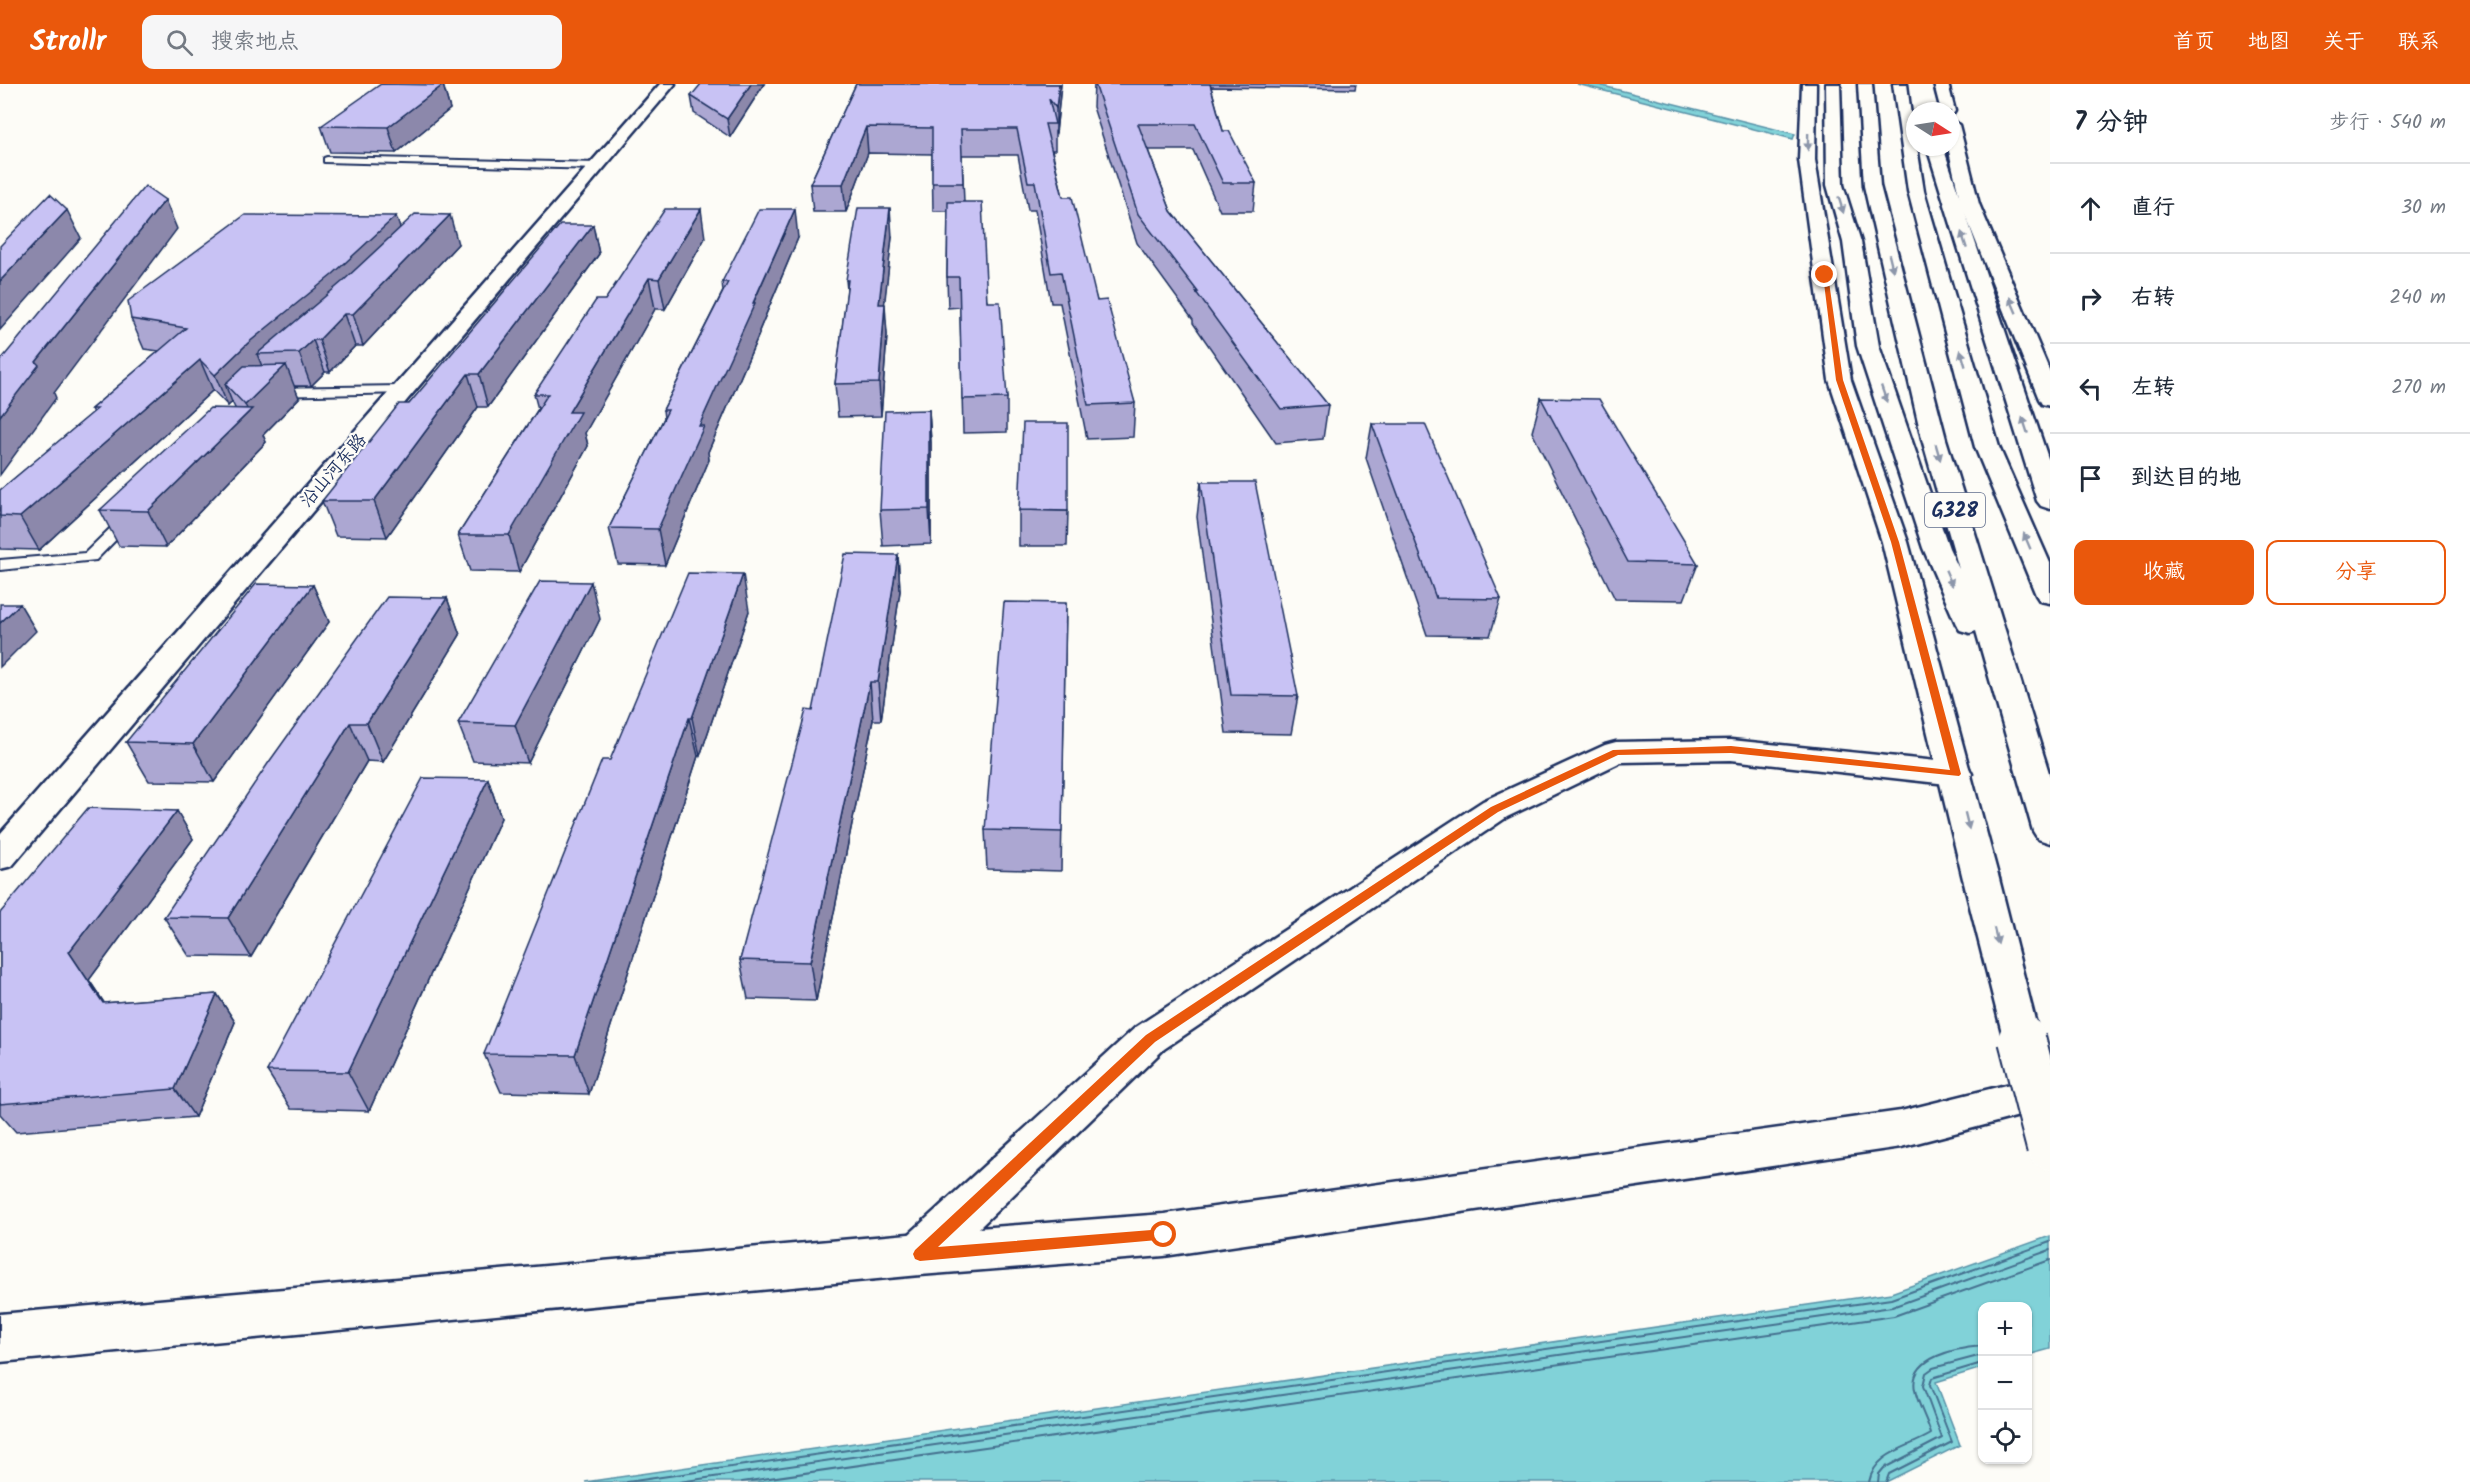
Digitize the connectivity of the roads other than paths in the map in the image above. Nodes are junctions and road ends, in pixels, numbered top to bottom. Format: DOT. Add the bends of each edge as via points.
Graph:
graph roads {
  1 [pos="668,84"];
  2 [pos="1809,84"];
  3 [pos="1833,84"];
  4 [pos="1865,84"];
  5 [pos="1900,84"];
  6 [pos="1941,84"];
  7 [pos="1946,102"];
  8 [pos="1938,156"];
  9 [pos="1959,156"];
  10 [pos="327,160"];
  11 [pos="598,166"];
  12 [pos="260,385"];
  13 [pos="402,390"];
  14 [pos="2050,399"];
  15 [pos="2050,501"];
  16 [pos="139,508"];
  17 [pos="0,565"];
  18 [pos="2050,595"];
  19 [pos="2021,740"];
  20 [pos="1956,774"];
  21 [pos="2050,831"];
  22 [pos="0,857"];
  23 [pos="2050,1091"];
  24 [pos="2050,1147"];
  25 [pos="920,1254"];
  26 [pos="0,1338"];
  1 -- 11 [label="main road, 沿山河东路"];
  2 -- 20 [label="main road, one-way" via="1808,160 1839,380 1895,542"];
  3 -- 19 [label="main road, one-way" via="1835,185 1852,242 1868,346 1936,548"];
  4 -- 19 [label="main road, G328, one-way" via="1872,186 1934,439"];
  18 -- 5 [label="main road, G328, one-way" via="1987,447 1916,191"];
  6 -- 7 [label="main road"];
  15 -- 8 [label="main road, one-way"];
  14 -- 9 [label="main road, one-way" via="1970,204"];
  10 -- 11 [label="lane"];
  11 -- 13 [label="main road, 沿山河东路"];
  12 -- 13 [label="lane"];
  13 -- 22 [label="main road, 沿山河东路"];
  16 -- 17 [label="lane" via="90,557"];
  19 -- 21 [label="main road, G328"];
  20 -- 24 [label="main road, one-way, bridge"];
  20 -- 25 [label="main road" via="1731,750 1616,752 1495,809 1150,1038"];
  23 -- 25 [label="main road" via="1901,1130 1164,1235"];
  25 -- 26 [label="main road"];
}
